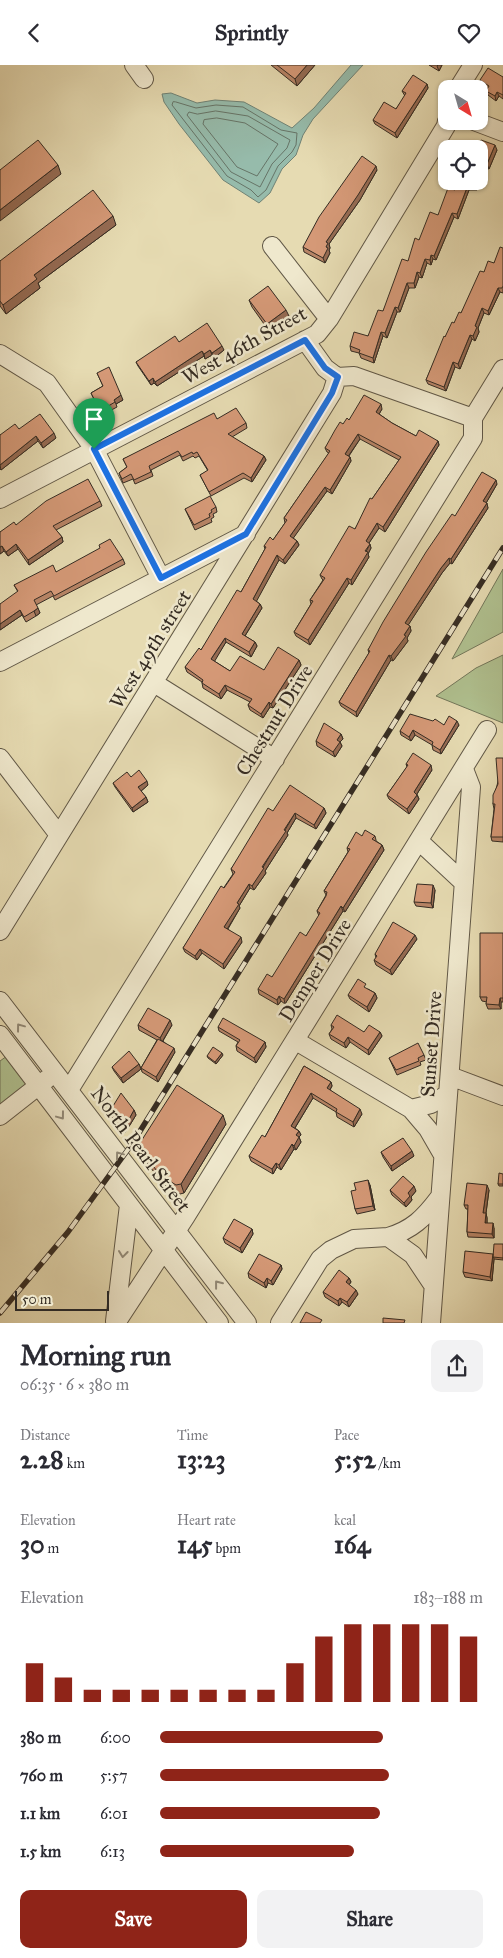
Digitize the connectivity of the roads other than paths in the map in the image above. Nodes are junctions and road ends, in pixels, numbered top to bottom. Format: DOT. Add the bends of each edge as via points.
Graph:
graph roads {
  1 [pos="473,65"];
  2 [pos="464,80"];
  3 [pos="488,126"];
  4 [pos="444,130"];
  5 [pos="503,132"];
  6 [pos="272,246"];
  7 [pos="329,319"];
  8 [pos="305,340"];
  9 [pos="0,355"];
  10 [pos="503,369"];
  11 [pos="338,377"];
  12 [pos="473,418"];
  13 [pos="94,449"];
  14 [pos="0,499"];
  15 [pos="246,534"];
  16 [pos="161,578"];
  17 [pos="0,661"];
  18 [pos="154,683"];
  19 [pos="487,730"];
  20 [pos="0,759"];
  21 [pos="275,759"];
  22 [pos="464,769"];
  23 [pos="60,835"];
  24 [pos="419,841"];
  25 [pos="464,883"];
  26 [pos="0,931"];
  27 [pos="0,1001"];
  28 [pos="0,1035"];
  29 [pos="296,1041"];
  30 [pos="55,1072"];
  31 [pos="38,1085"];
  32 [pos="449,1085"];
  33 [pos="69,1090"];
  34 [pos="503,1096"];
  35 [pos="411,1109"];
  36 [pos="0,1116"];
  37 [pos="443,1155"];
  38 [pos="439,1198"];
  39 [pos="129,1205"];
  40 [pos="176,1231"];
  41 [pos="388,1237"];
  42 [pos="163,1249"];
  43 [pos="433,1285"];
  44 [pos="116,1323"];
  45 [pos="219,1323"];
  46 [pos="248,1323"];
  47 [pos="280,1323"];
  48 [pos="431,1323"];
  1 -- 2 [label="street"];
  3 -- 5 [label="street"];
  4 -- 7 [label="street, West 46th Street"];
  6 -- 7 [label="street"];
  7 -- 8 [label="street, West 46th Street" via="317,334"];
  8 -- 11 [label="street" via="325,368"];
  8 -- 13 [label="street, West 46th Street"];
  9 -- 13 [label="street" via="46,383"];
  10 -- 12 [label="street, Chestnut Drive"];
  11 -- 12 [label="street" via="354,376"];
  11 -- 15 [label="street, West 49th street" via="332,393"];
  12 -- 21 [label="street, Chestnut Drive" via="473,437"];
  13 -- 14 [label="street, West 46th Street"];
  13 -- 16 [label="street"];
  15 -- 16 [label="street"];
  15 -- 18 [label="street, West 49th street"];
  16 -- 17 [label="street"];
  18 -- 21 [label="street"];
  18 -- 23 [label="street, West 49th street"];
  19 -- 22 [label="street, Demper Drive"];
  20 -- 23 [label="street"];
  21 -- 33 [label="street, Chestnut Drive"];
  22 -- 24 [label="street, Demper Drive"];
  22 -- 25 [label="street, Sunset Drive" via="471,787"];
  23 -- 26 [label="street, West 49th street"];
  24 -- 25 [label="street"];
  24 -- 29 [label="street, Demper Drive"];
  25 -- 32 [label="street, Sunset Drive"];
  30 -- 27 [label="street, North Pearl Street, one-way"];
  28 -- 31 [label="street"];
  29 -- 35 [label="street"];
  29 -- 40 [label="street, Demper Drive"];
  30 -- 31 [label="street"];
  30 -- 33 [label="street, North Pearl Street"];
  31 -- 36 [label="street"];
  31 -- 39 [label="street, one-way"];
  32 -- 34 [label="street"];
  32 -- 35 [label="street" via="431,1104"];
  32 -- 37 [label="street, Sunset Drive"];
  40 -- 33 [label="street, North Pearl Street, one-way"];
  35 -- 37 [label="street" via="428,1129"];
  37 -- 38 [label="street, Sunset Drive"];
  38 -- 41 [label="street" via="416,1225"];
  38 -- 43 [label="street, Sunset Drive"];
  39 -- 42 [label="street"];
  39 -- 44 [label="street, one-way"];
  40 -- 42 [label="street, Demper Drive"];
  46 -- 40 [label="street, North Pearl Street, one-way"];
  41 -- 43 [label="street" via="413,1255"];
  41 -- 47 [label="street" via="354,1239 331,1250 320,1259"];
  42 -- 44 [label="street, Demper Drive"];
  42 -- 45 [label="street"];
  43 -- 48 [label="street, Sunset Drive"];
}
